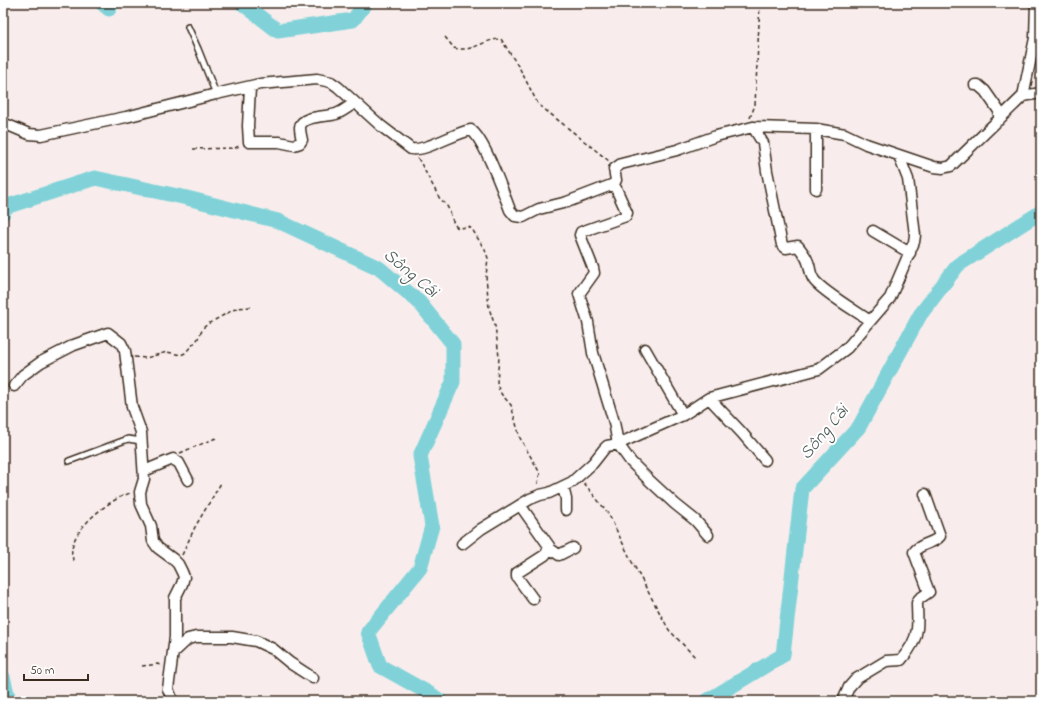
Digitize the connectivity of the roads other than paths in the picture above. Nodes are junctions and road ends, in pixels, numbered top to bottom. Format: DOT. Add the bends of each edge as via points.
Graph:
graph roads {
  1 [pos="1036,3"];
  2 [pos="188,27"];
  3 [pos="975,85"];
  4 [pos="250,87"];
  5 [pos="1041,93"];
  6 [pos="216,94"];
  7 [pos="1023,96"];
  8 [pos="356,103"];
  9 [pos="999,120"];
  10 [pos="3,123"];
  11 [pos="750,127"];
  12 [pos="816,129"];
  13 [pos="899,156"];
  14 [pos="614,184"];
  15 [pos="816,188"];
  16 [pos="873,230"];
  17 [pos="910,253"];
  18 [pos="870,321"];
  19 [pos="645,349"];
  20 [pos="14,386"];
  21 [pos="709,398"];
  22 [pos="683,415"];
  23 [pos="141,441"];
  24 [pos="618,444"];
  25 [pos="765,460"];
  26 [pos="69,461"];
  27 [pos="144,471"];
  28 [pos="188,480"];
  29 [pos="563,487"];
  30 [pos="926,494"];
  31 [pos="520,505"];
  32 [pos="566,510"];
  33 [pos="708,535"];
  34 [pos="462,544"];
  35 [pos="549,548"];
  36 [pos="572,548"];
  37 [pos="533,599"];
  38 [pos="173,653"];
  39 [pos="314,678"];
  40 [pos="173,701"];
  41 [pos="843,701"];
  1 -- 7 [label="street" via="1035,38"];
  2 -- 6 [label="lane"];
  3 -- 9 [label="street" via="985,91 999,111"];
  4 -- 6 [label="street"];
  4 -- 8 [label="street" via="316,79 331,82"];
  4 -- 8 [label="street" via="248,142 279,142 294,145 300,143 300,127 305,120 336,114"];
  5 -- 7 [label="street"];
  6 -- 10 [label="street" via="41,135 28,134"];
  7 -- 9 [label="street"];
  8 -- 14 [label="street" via="408,148 414,150 471,130 483,146 510,210 518,217"];
  9 -- 13 [label="street" via="951,166 934,167"];
  11 -- 12 [label="street"];
  11 -- 14 [label="street" via="621,164 614,169"];
  11 -- 18 [label="street" via="763,143 782,245 786,248 798,246 805,254 814,281"];
  12 -- 13 [label="street" via="846,134"];
  12 -- 15 [label="street"];
  13 -- 17 [label="street" via="908,179 915,234"];
  14 -- 24 [label="street" via="627,213 626,216 581,232 594,274 579,294"];
  16 -- 17 [label="street"];
  17 -- 18 [label="street" via="890,298"];
  18 -- 21 [label="street" via="847,348 819,369"];
  19 -- 22 [label="street"];
  20 -- 23 [label="street" via="23,375 41,362 74,345 105,333 111,334 121,343 127,357 132,407 141,432"];
  21 -- 22 [label="street"];
  21 -- 25 [label="street"];
  22 -- 24 [label="street"];
  23 -- 26 [label="lane" via="128,439"];
  23 -- 27 [label="street"];
  24 -- 29 [label="street" via="607,446 579,477"];
  24 -- 33 [label="street" via="631,462"];
  27 -- 28 [label="street" via="173,459 179,463"];
  27 -- 38 [label="street" via="140,492 141,504 151,526 153,541 173,559 184,577 175,598"];
  29 -- 31 [label="street"];
  29 -- 32 [label="street"];
  30 -- 41 [label="street" via="940,536 914,552 929,592 917,603 916,636 901,660 886,661 856,679"];
  31 -- 34 [label="street"];
  31 -- 35 [label="street"];
  35 -- 36 [label="street" via="560,555"];
  35 -- 37 [label="street" via="545,554 517,573 517,577"];
  38 -- 39 [label="street" via="188,639 196,637 232,637 256,641 273,649"];
  38 -- 40 [label="street" via="168,689"];
}
